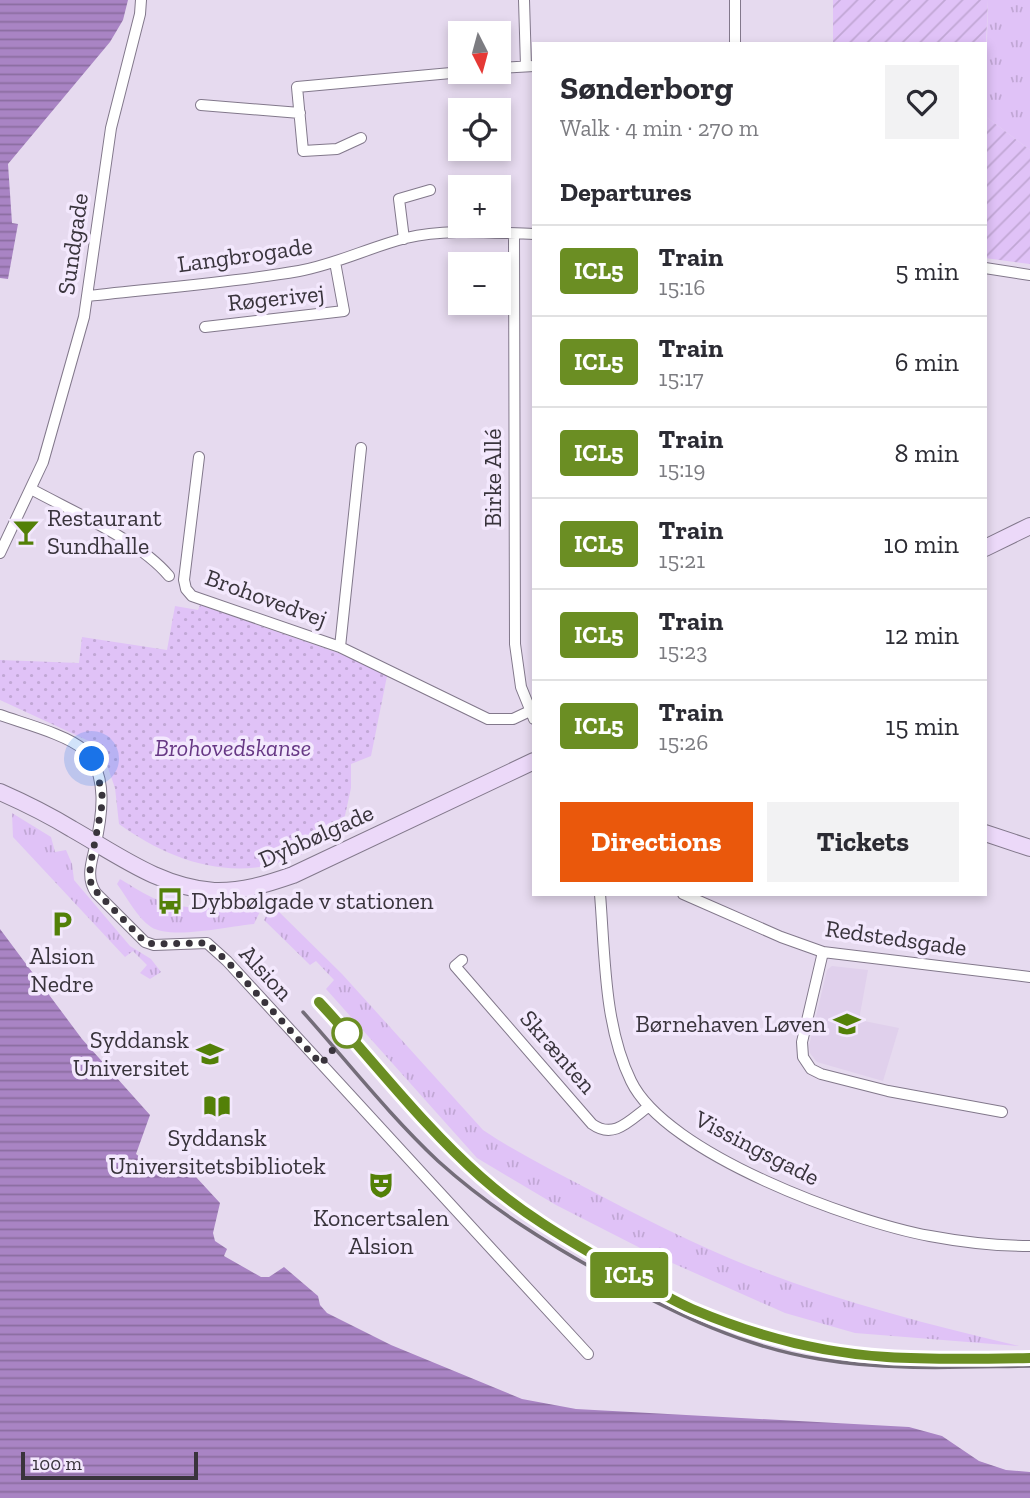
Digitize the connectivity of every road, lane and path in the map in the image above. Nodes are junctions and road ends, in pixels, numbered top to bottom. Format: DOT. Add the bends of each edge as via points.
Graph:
graph roads {
  1 [pos="141,0"];
  2 [pos="524,0"];
  3 [pos="735,0"];
  4 [pos="735,42"];
  5 [pos="530,66"];
  6 [pos="511,67"];
  7 [pos="448,73"];
  8 [pos="201,105"];
  9 [pos="299,113"];
  10 [pos="361,138"];
  11 [pos="430,190"];
  12 [pos="514,234"];
  13 [pos="532,234"];
  14 [pos="404,239"];
  15 [pos="335,262"];
  16 [pos="987,268"];
  17 [pos="1030,275"];
  18 [pos="88,296"];
  19 [pos="205,327"];
  20 [pos="361,448"];
  21 [pos="199,457"];
  22 [pos="31,489"];
  23 [pos="1030,526"];
  24 [pos="987,547"];
  25 [pos="0,552"];
  26 [pos="169,576"];
  27 [pos="340,647"];
  28 [pos="0,715"];
  29 [pos="532,715"];
  30 [pos="532,762"];
  31 [pos="0,792"];
  32 [pos="987,834"];
  33 [pos="96,843"];
  34 [pos="1030,848"];
  35 [pos="600,896"];
  36 [pos="688,896"];
  37 [pos="824,953"];
  38 [pos="462,960"];
  39 [pos="1030,977"];
  40 [pos="648,1107"];
  41 [pos="1002,1112"];
  42 [pos="1030,1246"];
  43 [pos="589,1354"];
  1 -- 18 [label="street, Sundgade" via="111,128"];
  2 -- 5 [label="street"];
  3 -- 4 [label="street"];
  5 -- 6 [label="street"];
  7 -- 9 [label="street" via="297,87"];
  8 -- 9 [label="street"];
  9 -- 10 [label="street" via="303,151 337,149"];
  11 -- 14 [label="street" via="399,199"];
  12 -- 13 [label="street, Langbrogade"];
  12 -- 14 [label="street, Langbrogade" via="454,232"];
  12 -- 29 [label="street, Birke Allé" via="515,644 517,668"];
  14 -- 15 [label="street, Langbrogade"];
  15 -- 18 [label="street, Langbrogade" via="299,271"];
  15 -- 19 [label="street, Røgerivej" via="344,312"];
  16 -- 17 [label="street"];
  18 -- 22 [label="street, Sundgade" via="43,462"];
  20 -- 27 [label="street, Brohovedvej"];
  21 -- 27 [label="street, Brohovedvej" via="186,590 199,599"];
  22 -- 25 [label="street, Sundgade"];
  22 -- 26 [label="street" via="133,545"];
  23 -- 24 [label="street"];
  27 -- 29 [label="street, Brohovedvej" via="488,719"];
  28 -- 33 [label="street" via="69,741 92,759 102,791"];
  30 -- 33 [label="street, Dybbølgade" via="293,874 250,888 216,891 171,882"];
  31 -- 33 [label="street, Dybbølgade"];
  32 -- 34 [label="street"];
  33 -- 43 [label="street, Alsion" via="91,886 139,939 154,944 207,943 227,961"];
  35 -- 40 [label="street, Vissingsgade" via="613,1030 632,1084"];
  36 -- 37 [label="street, Redstedsgade"];
  37 -- 39 [label="street, Redstedsgade"];
  37 -- 41 [label="street" via="802,1042 803,1057 811,1069 888,1091"];
  38 -- 40 [label="street, Skrænten" via="455,966 592,1124 610,1132"];
  40 -- 42 [label="street, Vissingsgade" via="674,1130 734,1166 804,1198 930,1236"];
}
